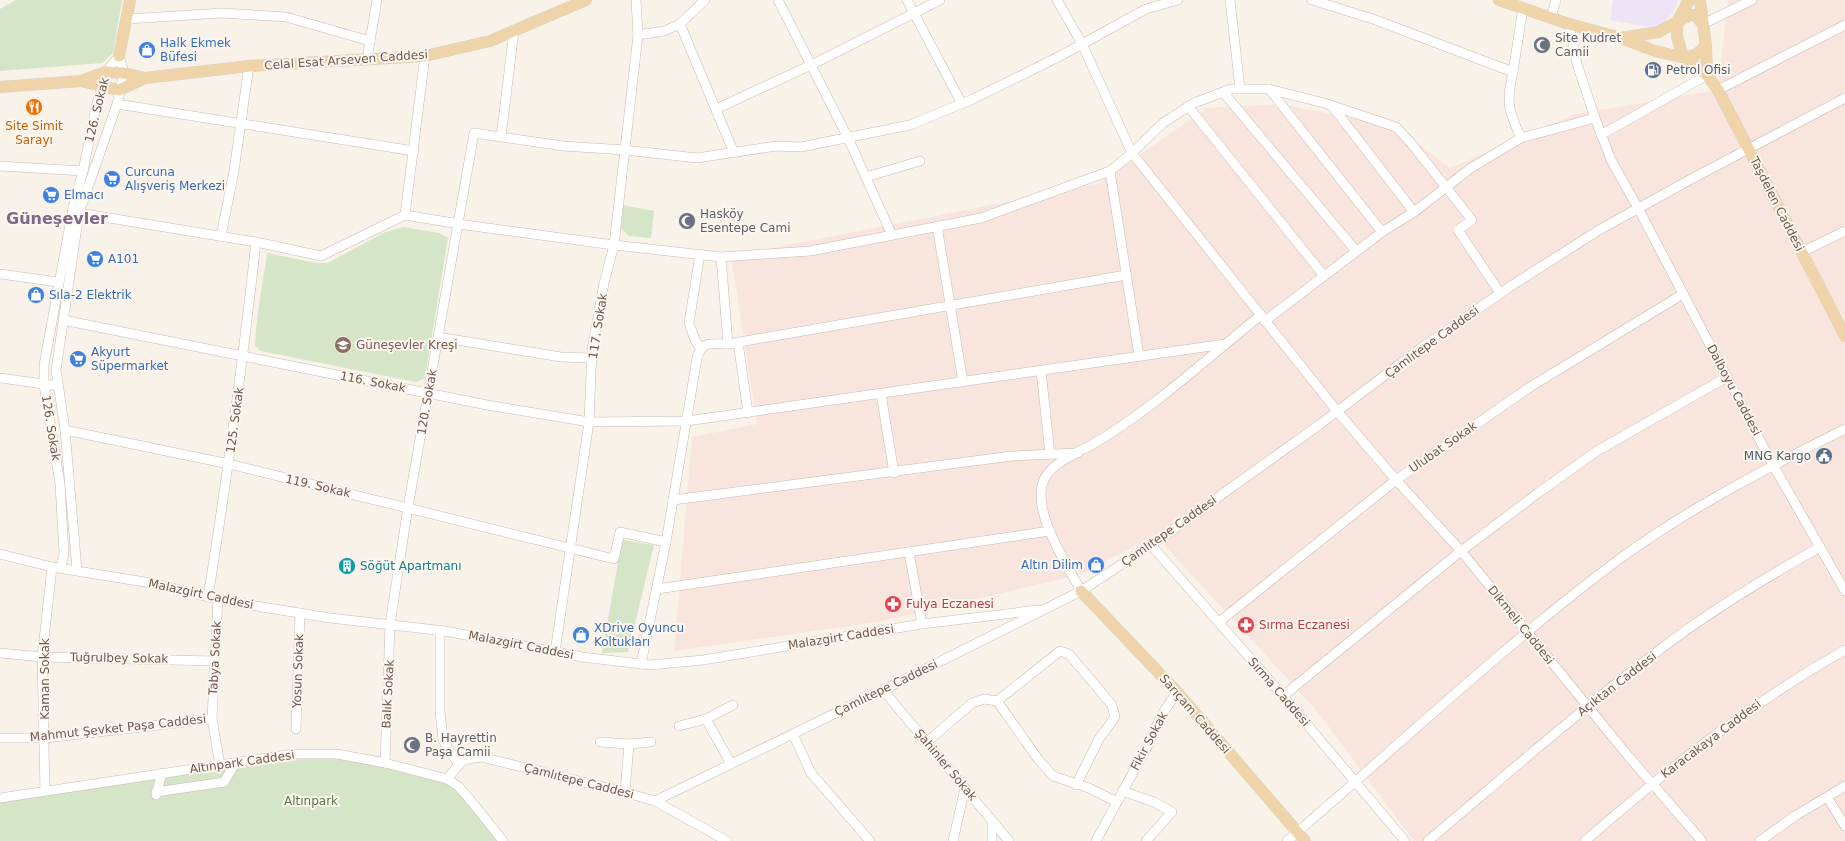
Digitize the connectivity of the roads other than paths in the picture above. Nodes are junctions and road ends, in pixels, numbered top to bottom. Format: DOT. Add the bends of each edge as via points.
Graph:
graph roads {
  1 [pos="130,0"];
  2 [pos="377,0"];
  3 [pos="586,0"];
  4 [pos="636,0"];
  5 [pos="705,0"];
  6 [pos="778,0"];
  7 [pos="907,0"];
  8 [pos="940,0"];
  9 [pos="1057,0"];
  10 [pos="1178,0"];
  11 [pos="1230,0"];
  12 [pos="1312,0"];
  13 [pos="1500,0"];
  14 [pos="1556,0"];
  15 [pos="1689,0"];
  16 [pos="1700,0"];
  17 [pos="1752,0"];
  18 [pos="1144,4"];
  19 [pos="1523,8"];
  20 [pos="914,14"];
  21 [pos="1551,18"];
  22 [pos="126,20"];
  23 [pos="1678,20"];
  24 [pos="680,24"];
  25 [pos="1569,24"];
  26 [pos="1703,24"];
  27 [pos="1845,25"];
  28 [pos="514,31"];
  29 [pos="638,35"];
  30 [pos="1620,38"];
  31 [pos="370,41"];
  32 [pos="1082,44"];
  33 [pos="1706,46"];
  34 [pos="119,56"];
  35 [pos="425,56"];
  36 [pos="1685,58"];
  37 [pos="367,59"];
  38 [pos="811,65"];
  39 [pos="249,66"];
  40 [pos="106,72"];
  41 [pos="1513,72"];
  42 [pos="124,73"];
  43 [pos="1707,75"];
  44 [pos="145,78"];
  45 [pos="81,81"];
  46 [pos="0,87"];
  47 [pos="103,87"];
  48 [pos="1240,89"];
  49 [pos="1269,89"];
  50 [pos="119,90"];
  51 [pos="1718,90"];
  52 [pos="1223,92"];
  53 [pos="1845,98"];
  54 [pos="116,104"];
  55 [pos="962,104"];
  56 [pos="1188,106"];
  57 [pos="1332,106"];
  58 [pos="716,109"];
  59 [pos="1595,118"];
  60 [pos="241,124"];
  61 [pos="1601,135"];
  62 [pos="501,137"];
  63 [pos="848,138"];
  64 [pos="1521,138"];
  65 [pos="1748,148"];
  66 [pos="625,150"];
  67 [pos="414,151"];
  68 [pos="734,153"];
  69 [pos="1132,153"];
  70 [pos="920,161"];
  71 [pos="0,166"];
  72 [pos="83,171"];
  73 [pos="1110,171"];
  74 [pos="866,178"];
  75 [pos="1446,188"];
  76 [pos="1638,208"];
  77 [pos="1414,212"];
  78 [pos="80,213"];
  79 [pos="405,215"];
  80 [pos="459,224"];
  81 [pos="937,226"];
  82 [pos="1845,231"];
  83 [pos="1382,232"];
  84 [pos="892,235"];
  85 [pos="221,236"];
  86 [pos="256,242"];
  87 [pos="614,245"];
  88 [pos="1356,251"];
  89 [pos="1802,252"];
  90 [pos="700,254"];
  91 [pos="721,257"];
  92 [pos="0,274"];
  93 [pos="1126,275"];
  94 [pos="1324,276"];
  95 [pos="58,282"];
  96 [pos="1500,293"];
  97 [pos="1683,294"];
  98 [pos="950,306"];
  99 [pos="1263,318"];
  100 [pos="63,320"];
  101 [pos="1845,336"];
  102 [pos="438,337"];
  103 [pos="738,342"];
  104 [pos="728,344"];
  105 [pos="1226,344"];
  106 [pos="700,348"];
  107 [pos="244,356"];
  108 [pos="1139,356"];
  109 [pos="592,358"];
  110 [pos="1041,370"];
  111 [pos="1727,377"];
  112 [pos="0,378"];
  113 [pos="963,382"];
  114 [pos="44,385"];
  115 [pos="58,386"];
  116 [pos="428,393"];
  117 [pos="881,394"];
  118 [pos="1337,411"];
  119 [pos="748,413"];
  120 [pos="687,421"];
  121 [pos="589,422"];
  122 [pos="1845,428"];
  123 [pos="65,430"];
  124 [pos="1078,453"];
  125 [pos="1050,454"];
  126 [pos="229,464"];
  127 [pos="1773,465"];
  128 [pos="894,473"];
  129 [pos="1396,480"];
  130 [pos="673,500"];
  131 [pos="408,507"];
  132 [pos="1050,531"];
  133 [pos="666,542"];
  134 [pos="1151,545"];
  135 [pos="1820,547"];
  136 [pos="570,549"];
  137 [pos="1461,551"];
  138 [pos="909,552"];
  139 [pos="0,554"];
  140 [pos="57,567"];
  141 [pos="77,570"];
  142 [pos="657,589"];
  143 [pos="1080,591"];
  144 [pos="1845,591"];
  145 [pos="208,597"];
  146 [pos="218,598"];
  147 [pos="1044,610"];
  148 [pos="300,613"];
  149 [pos="1219,622"];
  150 [pos="390,624"];
  151 [pos="922,624"];
  152 [pos="440,630"];
  153 [pos="1527,632"];
  154 [pos="1845,650"];
  155 [pos="555,652"];
  156 [pos="0,653"];
  157 [pos="42,657"];
  158 [pos="214,661"];
  159 [pos="641,664"];
  160 [pos="883,690"];
  161 [pos="1177,692"];
  162 [pos="1283,696"];
  163 [pos="997,701"];
  164 [pos="733,705"];
  165 [pos="1587,706"];
  166 [pos="212,719"];
  167 [pos="706,719"];
  168 [pos="679,726"];
  169 [pos="296,729"];
  170 [pos="793,734"];
  171 [pos="0,738"];
  172 [pos="45,738"];
  173 [pos="600,742"];
  174 [pos="651,742"];
  175 [pos="927,742"];
  176 [pos="629,744"];
  177 [pos="236,762"];
  178 [pos="385,763"];
  179 [pos="731,764"];
  180 [pos="220,765"];
  181 [pos="459,765"];
  182 [pos="162,773"];
  183 [pos="446,779"];
  184 [pos="1356,780"];
  185 [pos="1652,783"];
  186 [pos="1076,784"];
  187 [pos="1845,786"];
  188 [pos="965,788"];
  189 [pos="45,791"];
  190 [pos="1122,791"];
  191 [pos="625,792"];
  192 [pos="1827,797"];
  193 [pos="0,798"];
  194 [pos="655,801"];
  195 [pos="1117,802"];
  196 [pos="992,821"];
  197 [pos="1845,826"];
  198 [pos="1298,832"];
  199 [pos="503,841"];
  200 [pos="727,841"];
  201 [pos="870,841"];
  202 [pos="953,841"];
  203 [pos="992,841"];
  204 [pos="1009,841"];
  205 [pos="1096,841"];
  206 [pos="1146,841"];
  207 [pos="1287,841"];
  208 [pos="1305,841"];
  209 [pos="1405,841"];
  210 [pos="1428,841"];
  211 [pos="1586,841"];
  212 [pos="1702,841"];
  213 [pos="1760,841"];
  1 -- 22 [label="main road"];
  2 -- 31 [label="street"];
  3 -- 28 [label="main road, Celal Esat Arseven Caddesi"];
  4 -- 29 [label="street, 117. Sokak"];
  5 -- 24 [label="street"];
  6 -- 38 [label="street"];
  7 -- 20 [label="street"];
  8 -- 20 [label="street"];
  9 -- 32 [label="street, Dikmeli Caddesi"];
  10 -- 18 [label="street"];
  11 -- 48 [label="street"];
  12 -- 41 [label="street" via="1373,18"];
  13 -- 19 [label="main road"];
  14 -- 21 [label="street"];
  15 -- 23 [label="main road"];
  16 -- 26 [label="main road"];
  17 -- 26 [label="street"];
  18 -- 32 [label="street"];
  19 -- 21 [label="main road"];
  19 -- 41 [label="street"];
  20 -- 38 [label="street"];
  20 -- 55 [label="street"];
  21 -- 25 [label="main road"];
  22 -- 31 [label="street" via="222,13 286,17"];
  22 -- 34 [label="main road"];
  23 -- 26 [label="main road" via="1690,15 1695,16"];
  23 -- 30 [label="main road" via="1658,32"];
  23 -- 36 [label="main road" via="1677,36"];
  24 -- 29 [label="street" via="664,31"];
  24 -- 58 [label="street"];
  25 -- 30 [label="main road"];
  25 -- 59 [label="street, Dalboyu Caddesi" via="1577,64"];
  26 -- 33 [label="main road"];
  27 -- 51 [label="street"];
  28 -- 35 [label="main road, Celal Esat Arseven Caddesi" via="490,41"];
  28 -- 62 [label="street"];
  29 -- 66 [label="street, 117. Sokak"];
  30 -- 36 [label="main road" via="1655,52"];
  31 -- 37 [label="street"];
  32 -- 55 [label="street"];
  32 -- 69 [label="street, Dikmeli Caddesi"];
  33 -- 36 [label="main road" via="1697,54"];
  33 -- 43 [label="main road"];
  34 -- 40 [label="street, 126. Sokak"];
  34 -- 42 [label="street, 126. Sokak"];
  35 -- 37 [label="main road, Celal Esat Arseven Caddesi"];
  35 -- 67 [label="street"];
  36 -- 43 [label="main road, Taşdelen Caddesi"];
  37 -- 39 [label="main road, Celal Esat Arseven Caddesi"];
  38 -- 58 [label="street"];
  38 -- 63 [label="street"];
  39 -- 44 [label="main road, Celal Esat Arseven Caddesi"];
  39 -- 60 [label="street"];
  40 -- 42 [label="main road"];
  40 -- 45 [label="main road"];
  40 -- 47 [label="street, 126. Sokak"];
  41 -- 64 [label="street" via="1508,95 1511,117"];
  42 -- 44 [label="main road"];
  42 -- 50 [label="street, 126. Sokak"];
  43 -- 51 [label="main road, Taşdelen Caddesi"];
  43 -- 61 [label="street"];
  44 -- 50 [label="main road"];
  45 -- 46 [label="main road"];
  45 -- 47 [label="main road"];
  47 -- 50 [label="main road"];
  47 -- 72 [label="street, 126. Sokak" via="96,107"];
  48 -- 49 [label="street"];
  48 -- 52 [label="street"];
  49 -- 57 [label="street"];
  49 -- 83 [label="street"];
  50 -- 54 [label="street, 126. Sokak"];
  51 -- 65 [label="main road, Taşdelen Caddesi"];
  52 -- 56 [label="street"];
  52 -- 88 [label="street"];
  53 -- 65 [label="street, Çamlıtepe Caddesi"];
  54 -- 60 [label="street"];
  54 -- 78 [label="street, 126. Sokak"];
  55 -- 63 [label="street" via="910,125"];
  56 -- 69 [label="street" via="1163,123"];
  56 -- 94 [label="street"];
  57 -- 75 [label="street" via="1396,127"];
  57 -- 77 [label="street"];
  58 -- 68 [label="street"];
  59 -- 61 [label="street, Dalboyu Caddesi"];
  59 -- 64 [label="street"];
  60 -- 67 [label="street"];
  60 -- 85 [label="street"];
  61 -- 76 [label="street, Dalboyu Caddesi" via="1611,160"];
  62 -- 66 [label="street" via="563,146"];
  62 -- 80 [label="street, 120. Sokak" via="474,133"];
  63 -- 68 [label="street" via="801,147 776,146"];
  63 -- 74 [label="street"];
  64 -- 75 [label="street" via="1471,168"];
  65 -- 76 [label="street, Çamlıtepe Caddesi"];
  65 -- 89 [label="main road, Taşdelen Caddesi"];
  66 -- 68 [label="street" via="697,158"];
  66 -- 87 [label="street, 117. Sokak"];
  67 -- 79 [label="street"];
  69 -- 73 [label="street"];
  69 -- 99 [label="street, Dikmeli Caddesi"];
  70 -- 74 [label="street"];
  71 -- 72 [label="street"];
  72 -- 95 [label="street, 126. Sokak" via="72,208"];
  73 -- 81 [label="street" via="981,218"];
  73 -- 93 [label="street"];
  74 -- 84 [label="street"];
  75 -- 77 [label="street"];
  75 -- 96 [label="street" via="1472,220 1458,230"];
  76 -- 96 [label="street, Çamlıtepe Caddesi"];
  76 -- 97 [label="street, Dalboyu Caddesi"];
  77 -- 83 [label="street"];
  78 -- 85 [label="street"];
  78 -- 100 [label="street, 126. Sokak"];
  79 -- 80 [label="street"];
  79 -- 86 [label="street" via="321,256"];
  80 -- 87 [label="street"];
  80 -- 102 [label="street, 120. Sokak"];
  81 -- 84 [label="street"];
  81 -- 98 [label="street"];
  82 -- 89 [label="street"];
  83 -- 88 [label="street"];
  84 -- 91 [label="street" via="810,251"];
  85 -- 86 [label="street"];
  86 -- 107 [label="street, 125. Sokak"];
  87 -- 90 [label="street"];
  87 -- 109 [label="street, 117. Sokak" via="604,283"];
  88 -- 94 [label="street"];
  89 -- 101 [label="main road, Taşdelen Caddesi"];
  90 -- 91 [label="street"];
  90 -- 106 [label="street" via="689,323"];
  91 -- 104 [label="street"];
  92 -- 95 [label="street"];
  93 -- 98 [label="street"];
  93 -- 108 [label="street"];
  94 -- 99 [label="street"];
  95 -- 114 [label="street, 126. Sokak" via="44,365"];
  96 -- 118 [label="street, Çamlıtepe Caddesi"];
  97 -- 111 [label="street, Dalboyu Caddesi"];
  97 -- 129 [label="street, Ulubat Sokak" via="1530,387"];
  98 -- 103 [label="street"];
  98 -- 113 [label="street"];
  99 -- 105 [label="street"];
  99 -- 118 [label="street, Dikmeli Caddesi"];
  100 -- 107 [label="street, 116. Sokak"];
  100 -- 115 [label="street, 126. Sokak" via="56,370"];
  102 -- 109 [label="street" via="561,356"];
  102 -- 116 [label="street, 120. Sokak"];
  103 -- 104 [label="street"];
  103 -- 119 [label="street"];
  104 -- 106 [label="street" via="708,344"];
  105 -- 108 [label="street, 116. Sokak"];
  105 -- 124 [label="street" via="1153,402"];
  106 -- 120 [label="street"];
  107 -- 116 [label="street, 116. Sokak"];
  107 -- 126 [label="street, 125. Sokak"];
  108 -- 110 [label="street, 116. Sokak"];
  109 -- 121 [label="street, 117. Sokak"];
  110 -- 113 [label="street, 116. Sokak"];
  110 -- 125 [label="street"];
  111 -- 127 [label="street, Dalboyu Caddesi"];
  111 -- 137 [label="street" via="1597,451"];
  112 -- 114 [label="street"];
  113 -- 117 [label="street, 116. Sokak"];
  114 -- 115 [label="street"];
  114 -- 140 [label="street, 126. Sokak" via="60,484 64,554"];
  115 -- 123 [label="street, 126. Sokak"];
  116 -- 121 [label="street, 116. Sokak"];
  116 -- 131 [label="street, 120. Sokak"];
  117 -- 119 [label="street, 116. Sokak"];
  117 -- 128 [label="street"];
  118 -- 129 [label="street, Dikmeli Caddesi"];
  118 -- 134 [label="street, Çamlıtepe Caddesi"];
  119 -- 120 [label="street, 116. Sokak"];
  120 -- 121 [label="street, 116. Sokak"];
  120 -- 130 [label="street"];
  121 -- 136 [label="street, 117. Sokak"];
  122 -- 127 [label="street"];
  123 -- 126 [label="street, 119. Sokak"];
  123 -- 141 [label="street, 126. Sokak"];
  124 -- 125 [label="street"];
  124 -- 132 [label="street" via="1050,469 1042,484 1041,506"];
  125 -- 128 [label="street" via="1012,456"];
  126 -- 131 [label="street, 119. Sokak"];
  126 -- 145 [label="street, 125. Sokak"];
  127 -- 135 [label="street, Dalboyu Caddesi"];
  127 -- 153 [label="street" via="1687,515 1619,560"];
  128 -- 130 [label="street"];
  129 -- 137 [label="street, Dikmeli Caddesi"];
  129 -- 149 [label="street, Ulubat Sokak"];
  130 -- 133 [label="street"];
  131 -- 136 [label="street, 119. Sokak"];
  131 -- 150 [label="street, 120. Sokak"];
  132 -- 138 [label="street"];
  132 -- 143 [label="street"];
  133 -- 136 [label="street, 119. Sokak" via="620,532 614,559"];
  133 -- 142 [label="street"];
  134 -- 143 [label="street, Çamlıtepe Caddesi"];
  134 -- 149 [label="street, Sırma Caddesi"];
  135 -- 144 [label="street, Dalboyu Caddesi"];
  135 -- 165 [label="street, Açıktan Caddesi" via="1724,604"];
  136 -- 155 [label="street, 117. Sokak"];
  137 -- 153 [label="street, Dikmeli Caddesi"];
  137 -- 162 [label="street"];
  138 -- 142 [label="street"];
  138 -- 151 [label="street"];
  139 -- 140 [label="street, Malazgirt Caddesi"];
  140 -- 141 [label="street, Malazgirt Caddesi"];
  140 -- 157 [label="street, Kaman Sokak"];
  141 -- 145 [label="street, Malazgirt Caddesi" via="157,584"];
  142 -- 159 [label="street"];
  143 -- 147 [label="street, Çamlıtepe Caddesi"];
  143 -- 161 [label="main road, Sarıçam Caddesi"];
  145 -- 146 [label="street, Malazgirt Caddesi"];
  146 -- 148 [label="street, Malazgirt Caddesi"];
  146 -- 158 [label="street, Tabya Sokak"];
  147 -- 151 [label="street, Malazgirt Caddesi"];
  147 -- 160 [label="street, Çamlıtepe Caddesi"];
  148 -- 150 [label="street, Malazgirt Caddesi"];
  148 -- 169 [label="street, Yosun Sokak"];
  149 -- 162 [label="street, Sırma Caddesi"];
  150 -- 152 [label="street, Malazgirt Caddesi"];
  150 -- 178 [label="street, Balık Sokak"];
  151 -- 159 [label="street, Malazgirt Caddesi" via="703,660"];
  152 -- 155 [label="street, Malazgirt Caddesi"];
  152 -- 181 [label="street" via="440,711 443,740"];
  153 -- 165 [label="street, Dikmeli Caddesi"];
  153 -- 184 [label="street"];
  154 -- 185 [label="street, Karacakaya Caddesi" via="1741,715"];
  155 -- 159 [label="street, Malazgirt Caddesi"];
  156 -- 157 [label="street, Tuğrulbey Sokak"];
  157 -- 158 [label="street, Tuğrulbey Sokak"];
  157 -- 172 [label="street, Kaman Sokak"];
  158 -- 166 [label="street, Tabya Sokak"];
  160 -- 170 [label="street, Çamlıtepe Caddesi"];
  160 -- 175 [label="street, Şahinler Sokak"];
  161 -- 190 [label="street, Fikir Sokak" via="1161,716"];
  161 -- 198 [label="main road, Sarıçam Caddesi"];
  162 -- 184 [label="street, Sırma Caddesi"];
  163 -- 175 [label="street" via="984,699 972,703"];
  163 -- 186 [label="street" via="1053,776"];
  163 -- 186 [label="street" via="1060,651 1069,654 1112,705 1115,717 1099,739"];
  164 -- 167 [label="street"];
  165 -- 185 [label="street, Dikmeli Caddesi"];
  165 -- 210 [label="street, Açıktan Caddesi"];
  166 -- 172 [label="street, Mahmut Şevket Paşa Caddesi"];
  166 -- 180 [label="street, Tabya Sokak"];
  167 -- 168 [label="street"];
  167 -- 179 [label="street"];
  170 -- 179 [label="street, Çamlıtepe Caddesi"];
  170 -- 201 [label="street" via="811,772"];
  171 -- 172 [label="street, Mahmut Şevket Paşa Caddesi"];
  172 -- 189 [label="street, Kaman Sokak"];
  173 -- 176 [label="street"];
  174 -- 176 [label="street"];
  175 -- 188 [label="street, Şahinler Sokak"];
  176 -- 191 [label="street"];
  177 -- 178 [label="street, Altınpark Caddesi" via="294,754 337,754"];
  177 -- 180 [label="street, Altınpark Caddesi"];
  177 -- 182 [label="street" via="224,782 156,794"];
  178 -- 183 [label="street, Altınpark Caddesi"];
  179 -- 194 [label="street, Çamlıtepe Caddesi"];
  180 -- 182 [label="street, Altınpark Caddesi"];
  181 -- 183 [label="street, Çamlıtepe Caddesi"];
  181 -- 191 [label="street, Çamlıtepe Caddesi" via="463,760 481,757"];
  182 -- 189 [label="street, Altınpark Caddesi"];
  183 -- 199 [label="street, Altınpark Caddesi" via="458,786"];
  184 -- 198 [label="street"];
  184 -- 209 [label="street, Sırma Caddesi"];
  185 -- 211 [label="street, Karacakaya Caddesi"];
  185 -- 212 [label="street, Dikmeli Caddesi"];
  186 -- 195 [label="street"];
  187 -- 192 [label="street"];
  188 -- 196 [label="street, Şahinler Sokak"];
  188 -- 202 [label="street"];
  189 -- 193 [label="street, Altınpark Caddesi"];
  190 -- 195 [label="street, Fikir Sokak"];
  190 -- 206 [label="street" via="1154,802 1172,812"];
  191 -- 194 [label="street, Çamlıtepe Caddesi"];
  192 -- 197 [label="street"];
  192 -- 213 [label="street"];
  194 -- 200 [label="street"];
  195 -- 205 [label="street, Fikir Sokak"];
  196 -- 203 [label="street"];
  196 -- 204 [label="street, Şahinler Sokak"];
  198 -- 207 [label="street"];
  198 -- 208 [label="main road, Sarıçam Caddesi"];
}
